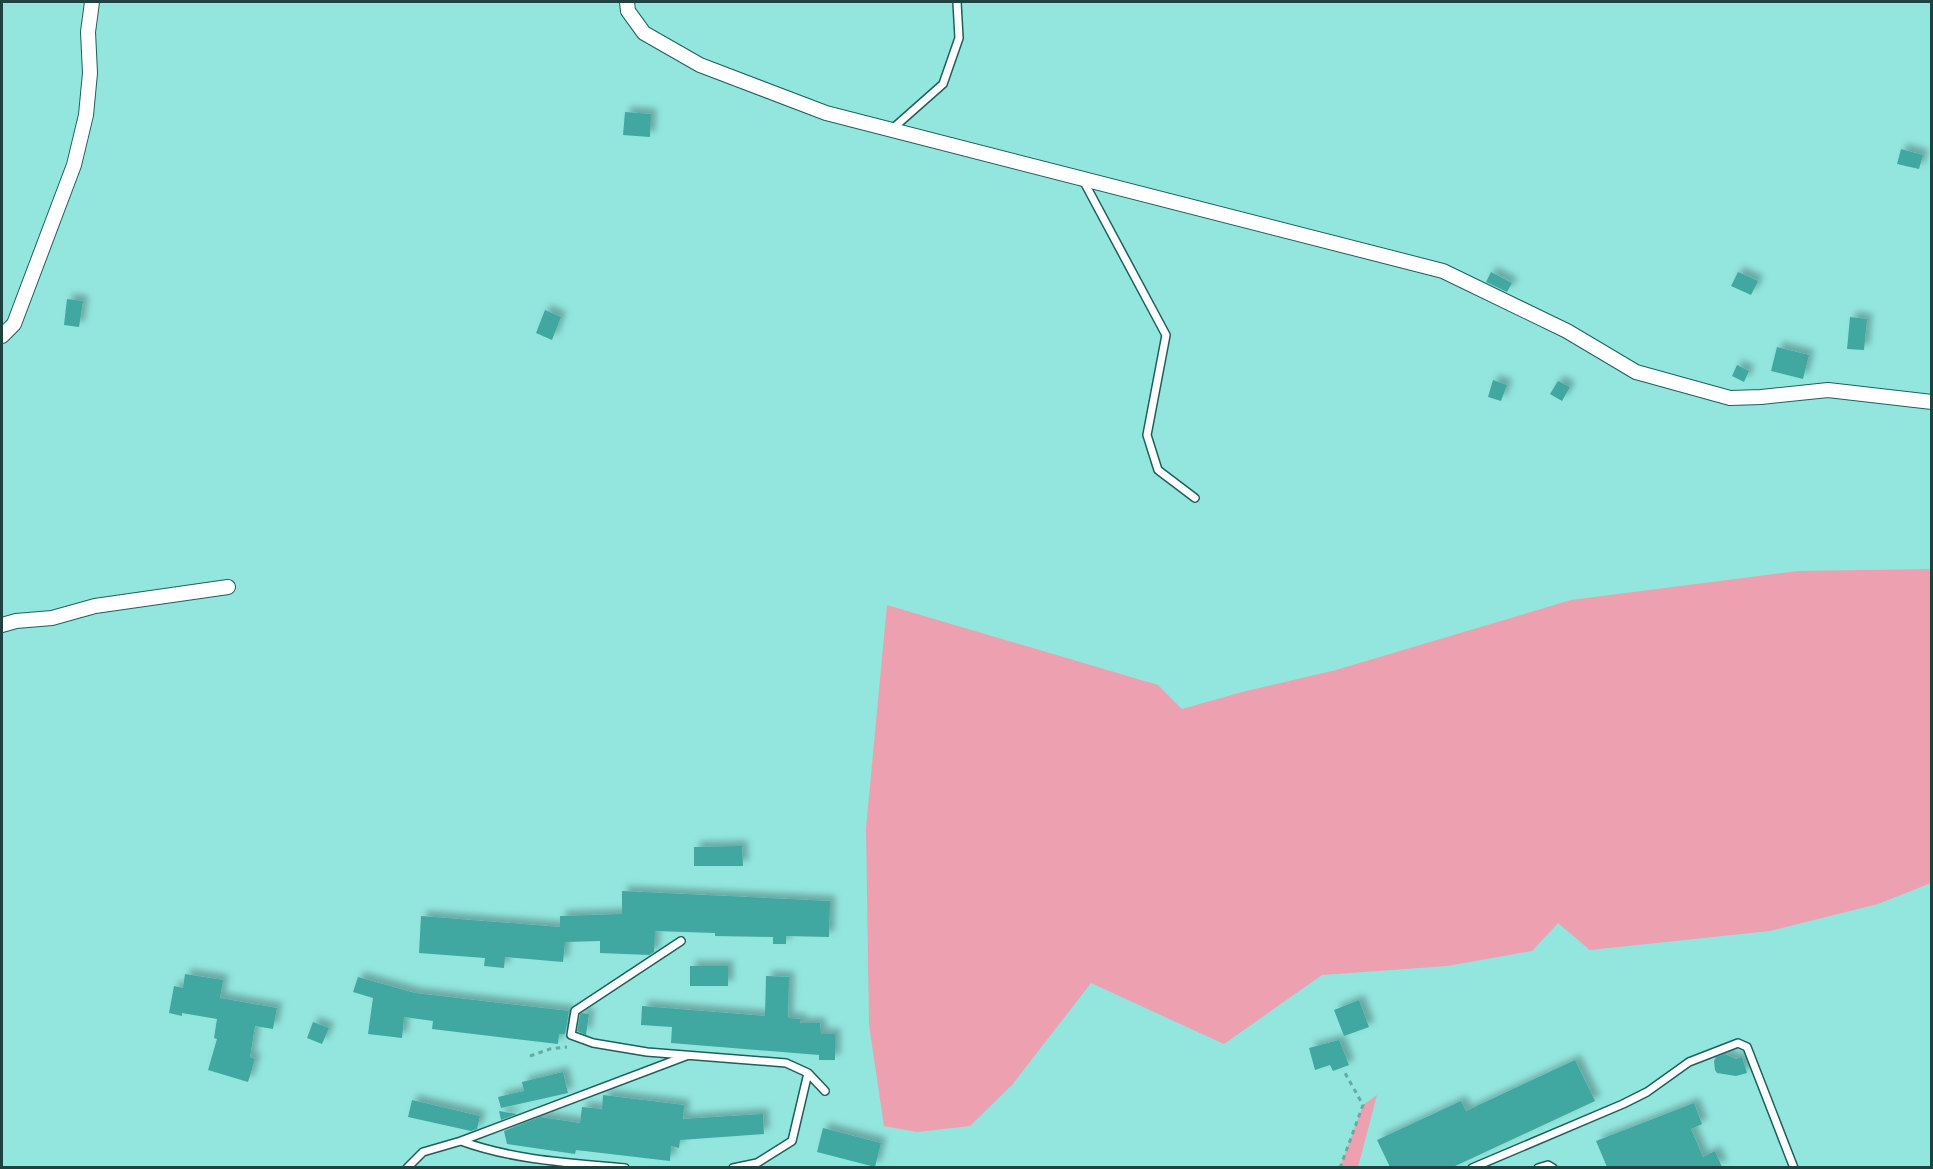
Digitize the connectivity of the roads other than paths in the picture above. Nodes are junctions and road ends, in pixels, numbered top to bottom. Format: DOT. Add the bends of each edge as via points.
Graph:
graph roads {
  1 [pos="92,2"];
  2 [pos="627,2"];
  3 [pos="957,2"];
  4 [pos="891,130"];
  5 [pos="1083,180"];
  6 [pos="2,336"];
  7 [pos="1932,402"];
  8 [pos="1195,498"];
  9 [pos="228,587"];
  10 [pos="2,625"];
  11 [pos="681,941"];
  12 [pos="688,1055"];
  13 [pos="808,1073"];
  14 [pos="825,1091"];
  15 [pos="460,1141"];
  16 [pos="407,1167"];
  17 [pos="625,1167"];
  18 [pos="733,1167"];
  19 [pos="1472,1167"];
  20 [pos="1539,1167"];
  21 [pos="1553,1167"];
  22 [pos="1794,1167"];
  1 -- 6 [label="street" via="86,115 74,165 14,324"];
  2 -- 4 [label="street" via="644,33 700,65 826,113"];
  3 -- 4 [label="lane" via="959,38 943,84"];
  4 -- 5 [label="street"];
  5 -- 7 [label="street" via="1443,271 1567,331 1636,372 1730,398 1828,390"];
  5 -- 8 [label="lane" via="1166,335 1147,435 1158,470"];
  9 -- 10 [label="street" via="95,606 52,618"];
  11 -- 12 [label="lane" via="575,1011 571,1035 593,1043"];
  12 -- 13 [label="lane" via="786,1063"];
  12 -- 15 [label="lane"];
  13 -- 14 [label="lane"];
  13 -- 18 [label="lane" via="792,1141 757,1163"];
  15 -- 16 [label="lane" via="423,1152"];
  15 -- 17 [label="lane" via="495,1152"];
  19 -- 22 [label="lane" via="1623,1104 1689,1062 1738,1043 1747,1047"];
  20 -- 21 [label="lane"];
}
